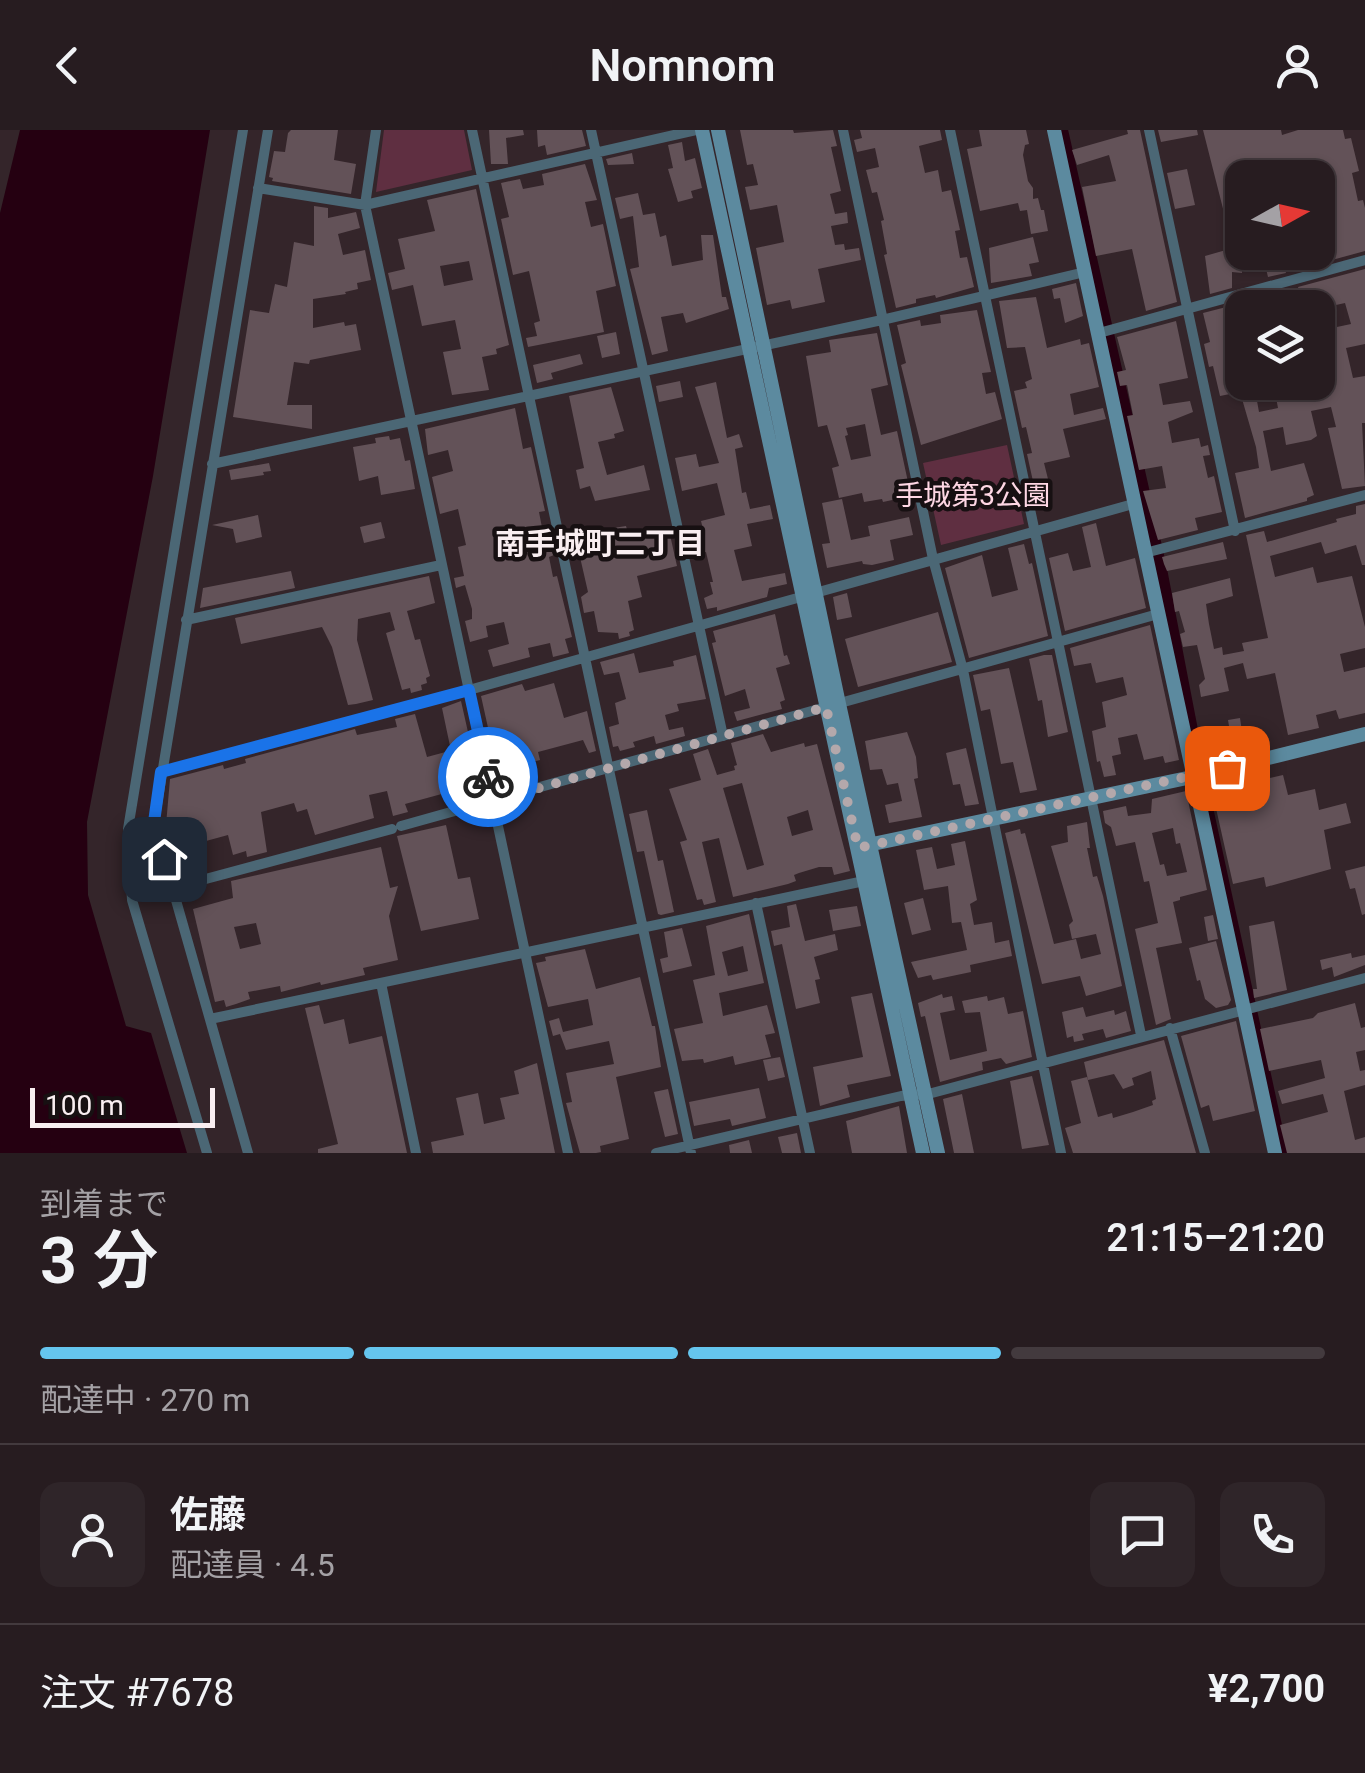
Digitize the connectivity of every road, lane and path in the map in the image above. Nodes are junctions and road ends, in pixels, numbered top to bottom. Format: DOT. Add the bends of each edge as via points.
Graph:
graph roads {
  1 [pos="243,130"];
  2 [pos="268,130"];
  3 [pos="376,130"];
  4 [pos="472,130"];
  5 [pos="591,130"];
  6 [pos="699,130"];
  7 [pos="718,130"];
  8 [pos="843,130"];
  9 [pos="950,130"];
  10 [pos="1054,130"];
  11 [pos="1149,130"];
  12 [pos="596,151"];
  13 [pos="482,178"];
  14 [pos="258,188"];
  15 [pos="365,205"];
  16 [pos="1365,260"];
  17 [pos="1085,272"];
  18 [pos="984,296"];
  19 [pos="1187,311"];
  20 [pos="882,320"];
  21 [pos="1099,333"];
  22 [pos="756,346"];
  23 [pos="645,370"];
  24 [pos="530,397"];
  25 [pos="413,422"];
  26 [pos="212,464"];
  27 [pos="1365,495"];
  28 [pos="1133,504"];
  29 [pos="1036,531"];
  30 [pos="1234,531"];
  31 [pos="1145,553"];
  32 [pos="933,559"];
  33 [pos="441,565"];
  34 [pos="809,593"];
  35 [pos="1158,614"];
  36 [pos="186,620"];
  37 [pos="700,626"];
  38 [pos="1059,643"];
  39 [pos="586,656"];
  40 [pos="963,670"];
  41 [pos="469,690"];
  42 [pos="832,705"];
  43 [pos="1365,734"];
  44 [pos="723,736"];
  45 [pos="609,769"];
  46 [pos="161,772"];
  47 [pos="1192,776"];
  48 [pos="1091,798"];
  49 [pos="493,801"];
  50 [pos="991,818"];
  51 [pos="864,846"];
  52 [pos="864,881"];
  53 [pos="172,888"];
  54 [pos="756,903"];
  55 [pos="644,928"];
  56 [pos="526,954"];
  57 [pos="1365,978"];
  58 [pos="381,983"];
  59 [pos="1244,1010"];
  60 [pos="210,1019"];
  61 [pos="1170,1028"];
  62 [pos="1142,1035"];
  63 [pos="1040,1064"];
  64 [pos="918,1094"];
  65 [pos="804,1121"];
  66 [pos="690,1149"];
  67 [pos="207,1153"];
  68 [pos="248,1153"];
  69 [pos="416,1153"];
  70 [pos="568,1153"];
  71 [pos="656,1153"];
  72 [pos="810,1153"];
  73 [pos="923,1153"];
  74 [pos="938,1153"];
  75 [pos="1061,1153"];
  76 [pos="1206,1153"];
  77 [pos="1275,1153"];
  1 -- 67 [label="street" via="128,829 132,900"];
  2 -- 14 [label="street"];
  3 -- 15 [label="street"];
  4 -- 13 [label="street"];
  5 -- 12 [label="street"];
  6 -- 12 [label="street"];
  6 -- 22 [label="street"];
  7 -- 22 [label="street"];
  8 -- 20 [label="street"];
  9 -- 18 [label="street"];
  10 -- 17 [label="street"];
  11 -- 19 [label="street"];
  12 -- 13 [label="street"];
  12 -- 23 [label="street"];
  13 -- 15 [label="street"];
  13 -- 24 [label="street"];
  14 -- 15 [label="street"];
  14 -- 26 [label="street"];
  15 -- 25 [label="street"];
  16 -- 19 [label="street"];
  17 -- 18 [label="street"];
  17 -- 21 [label="street"];
  18 -- 20 [label="street"];
  18 -- 29 [label="street"];
  19 -- 21 [label="street"];
  19 -- 30 [label="street"];
  20 -- 22 [label="street"];
  20 -- 32 [label="street"];
  21 -- 28 [label="street"];
  22 -- 23 [label="street"];
  22 -- 34 [label="street"];
  23 -- 24 [label="street"];
  23 -- 37 [label="street"];
  24 -- 25 [label="street"];
  24 -- 39 [label="street"];
  25 -- 26 [label="street"];
  25 -- 33 [label="street"];
  26 -- 36 [label="street"];
  27 -- 30 [label="street"];
  28 -- 29 [label="street"];
  28 -- 31 [label="street"];
  29 -- 32 [label="street"];
  29 -- 38 [label="street"];
  30 -- 31 [label="street"];
  31 -- 35 [label="street"];
  32 -- 34 [label="street"];
  32 -- 40 [label="street"];
  33 -- 36 [label="street"];
  33 -- 41 [label="street"];
  34 -- 37 [label="street"];
  34 -- 42 [label="street"];
  35 -- 38 [label="street"];
  35 -- 47 [label="street"];
  36 -- 46 [label="street"];
  37 -- 39 [label="street"];
  37 -- 44 [label="street"];
  38 -- 40 [label="street"];
  38 -- 48 [label="street"];
  39 -- 41 [label="street"];
  39 -- 45 [label="street"];
  40 -- 42 [label="street"];
  40 -- 50 [label="street"];
  41 -- 46 [label="street"];
  41 -- 49 [label="street"];
  42 -- 44 [label="street"];
  42 -- 51 [label="street"];
  43 -- 47 [label="street"];
  44 -- 45 [label="street"];
  45 -- 49 [label="street"];
  45 -- 55 [label="street"];
  46 -- 53 [label="street" via="154,822"];
  47 -- 48 [label="street"];
  47 -- 59 [label="street"];
  48 -- 50 [label="street"];
  48 -- 62 [label="street"];
  49 -- 53 [label="street"];
  49 -- 56 [label="street"];
  50 -- 51 [label="street"];
  50 -- 63 [label="street"];
  51 -- 52 [label="street"];
  51 -- 64 [label="street"];
  52 -- 54 [label="street"];
  52 -- 64 [label="street"];
  53 -- 60 [label="street"];
  54 -- 55 [label="street"];
  54 -- 65 [label="street"];
  55 -- 56 [label="street"];
  55 -- 66 [label="street"];
  56 -- 58 [label="street"];
  56 -- 70 [label="street"];
  57 -- 59 [label="street"];
  58 -- 60 [label="street"];
  58 -- 69 [label="street"];
  59 -- 61 [label="street"];
  59 -- 77 [label="street"];
  60 -- 68 [label="street"];
  61 -- 62 [label="street"];
  61 -- 76 [label="street"];
  62 -- 63 [label="street"];
  63 -- 64 [label="street"];
  63 -- 75 [label="street"];
  64 -- 65 [label="street"];
  64 -- 73 [label="street"];
  64 -- 74 [label="street"];
  65 -- 66 [label="street"];
  65 -- 72 [label="street"];
  66 -- 71 [label="street"];
}
